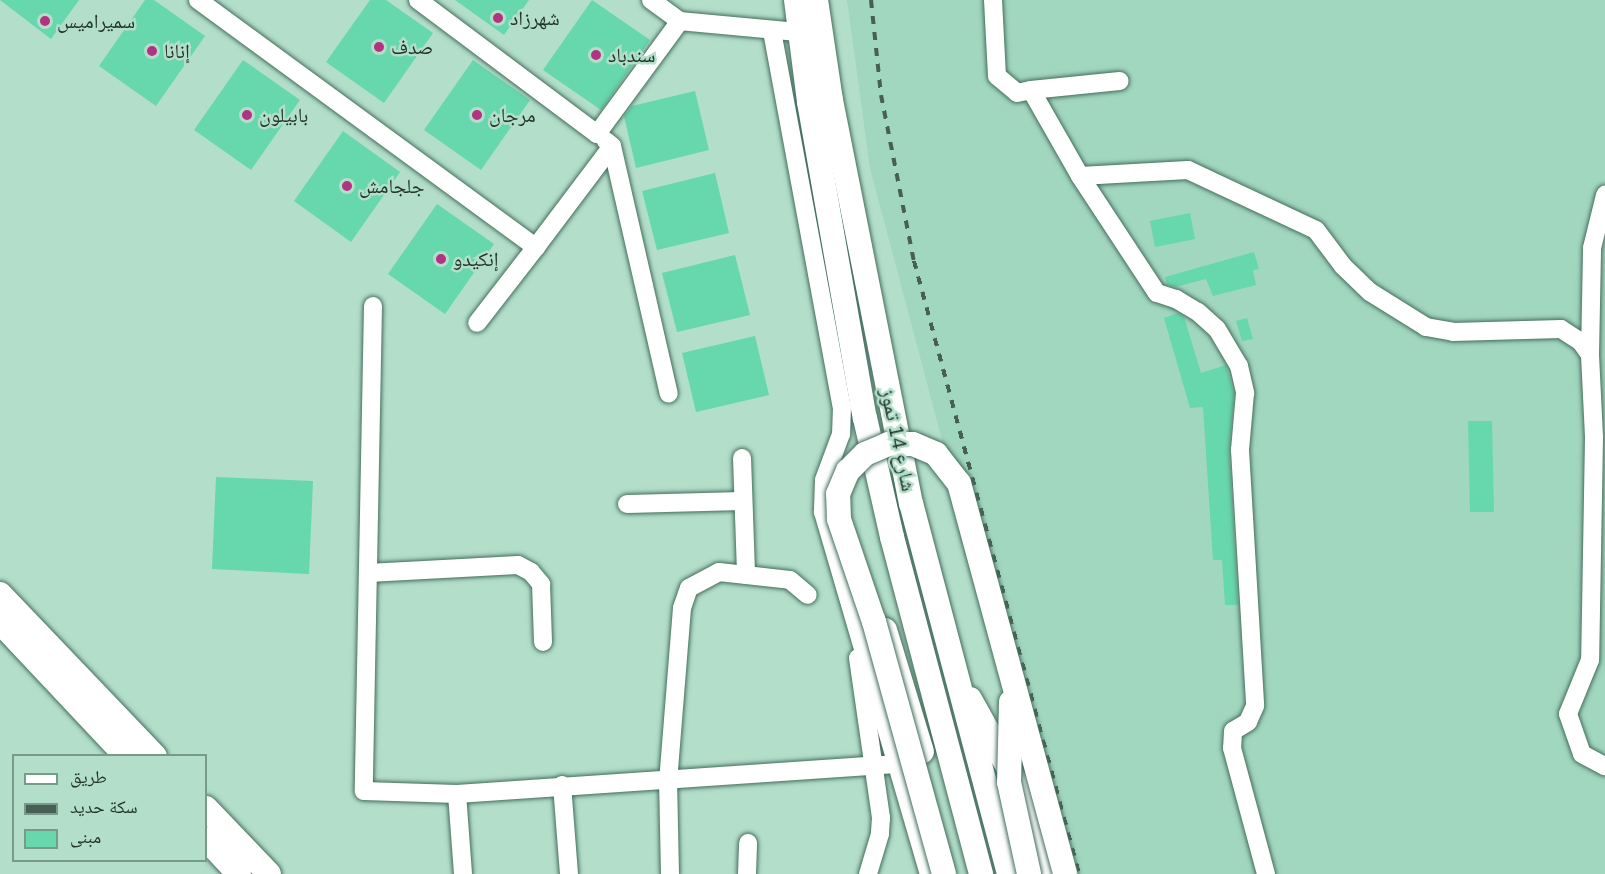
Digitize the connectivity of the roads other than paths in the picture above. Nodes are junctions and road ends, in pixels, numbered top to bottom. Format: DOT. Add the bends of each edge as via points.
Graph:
graph roads {
  1 [pos="198,0"];
  2 [pos="418,0"];
  3 [pos="651,0"];
  4 [pos="796,0"];
  5 [pos="816,0"];
  6 [pos="993,0"];
  7 [pos="680,21"];
  8 [pos="772,31"];
  9 [pos="799,32"];
  10 [pos="1120,81"];
  11 [pos="1031,90"];
  12 [pos="597,134"];
  13 [pos="612,146"];
  14 [pos="1080,176"];
  15 [pos="1605,195"];
  16 [pos="536,247"];
  17 [pos="1599,261"];
  18 [pos="373,306"];
  19 [pos="477,323"];
  20 [pos="1590,355"];
  21 [pos="669,394"];
  22 [pos="742,458"];
  23 [pos="743,501"];
  24 [pos="627,504"];
  25 [pos="892,537"];
  26 [pos="850,558"];
  27 [pos="368,573"];
  28 [pos="746,575"];
  29 [pos="0,594"];
  30 [pos="808,595"];
  31 [pos="0,622"];
  32 [pos="543,642"];
  33 [pos="856,647"];
  34 [pos="1004,648"];
  35 [pos="948,651"];
  36 [pos="124,754"];
  37 [pos="153,754"];
  38 [pos="899,764"];
  39 [pos="875,766"];
  40 [pos="1605,766"];
  41 [pos="668,782"];
  42 [pos="562,785"];
  43 [pos="457,794"];
  44 [pos="207,809"];
  45 [pos="207,840"];
  46 [pos="748,843"];
  47 [pos="239,874"];
  48 [pos="269,874"];
  49 [pos="463,874"];
  50 [pos="569,874"];
  51 [pos="670,874"];
  52 [pos="747,874"];
  53 [pos="868,874"];
  54 [pos="928,874"];
  55 [pos="944,874"];
  56 [pos="955,874"];
  57 [pos="968,874"];
  58 [pos="981,874"];
  59 [pos="1009,874"];
  60 [pos="1029,874"];
  61 [pos="1047,874"];
  62 [pos="1065,874"];
  63 [pos="1266,874"];
  1 -- 16 [label="street"];
  2 -- 12 [label="street"];
  3 -- 7 [label="street"];
  4 -- 9 [label="main road, شارع 14 تموز"];
  5 -- 35 [label="main road, شارع 14 تموز" via="831,100 892,412"];
  6 -- 11 [label="street" via="997,76 1017,93"];
  7 -- 8 [label="street"];
  7 -- 12 [label="street"];
  8 -- 9 [label="street"];
  8 -- 38 [label="street" via="842,407 841,434 824,480 823,512"];
  9 -- 25 [label="main road, شارع 14 تموز" via="865,418"];
  10 -- 11 [label="street"];
  11 -- 14 [label="street"];
  12 -- 13 [label="street"];
  13 -- 16 [label="street"];
  13 -- 21 [label="street"];
  14 -- 20 [label="street" via="1188,170 1316,230 1342,266 1370,292 1426,327 1453,332 1560,329 1581,342"];
  14 -- 63 [label="street" via="1157,293 1198,312 1217,329 1239,366 1245,393 1240,450 1255,706 1248,722 1233,731 1232,748"];
  15 -- 17 [label="street"];
  16 -- 19 [label="street"];
  17 -- 20 [label="street"];
  18 -- 27 [label="street"];
  20 -- 40 [label="street" via="1594,438 1590,660 1568,714 1569,726 1582,754"];
  22 -- 23 [label="street"];
  23 -- 24 [label="street"];
  23 -- 28 [label="street"];
  25 -- 57 [label="main road" via="908,648"];
  25 -- 58 [label="main road, شارع 14 تموز"];
  26 -- 34 [label="main road, bridge" via="837,507 848,471 865,454 888,444 913,444 936,454 953,472 961,489"];
  26 -- 55 [label="main road, bridge" via="879,638"];
  26 -- 56 [label="main road, bridge" via="894,649"];
  27 -- 32 [label="street" via="518,565 541,584"];
  27 -- 43 [label="street" via="364,791"];
  28 -- 30 [label="street" via="790,580"];
  28 -- 41 [label="street" via="719,572 693,583 686,595"];
  29 -- 37 [label="main road"];
  31 -- 36 [label="main road"];
  33 -- 39 [label="street"];
  34 -- 60 [label="main road, bridge" via="1010,682 1009,782"];
  34 -- 62 [label="main road, bridge"];
  35 -- 59 [label="main road, شارع 14 تموز"];
  35 -- 61 [label="main road" via="962,684 1012,770 1035,827"];
  38 -- 39 [label="street"];
  38 -- 54 [label="street"];
  39 -- 41 [label="street"];
  39 -- 53 [label="street" via="880,834"];
  41 -- 42 [label="street"];
  41 -- 51 [label="street"];
  42 -- 43 [label="street"];
  42 -- 50 [label="street"];
  43 -- 49 [label="street"];
  44 -- 48 [label="main road"];
  45 -- 47 [label="main road"];
  46 -- 52 [label="street"];
}
